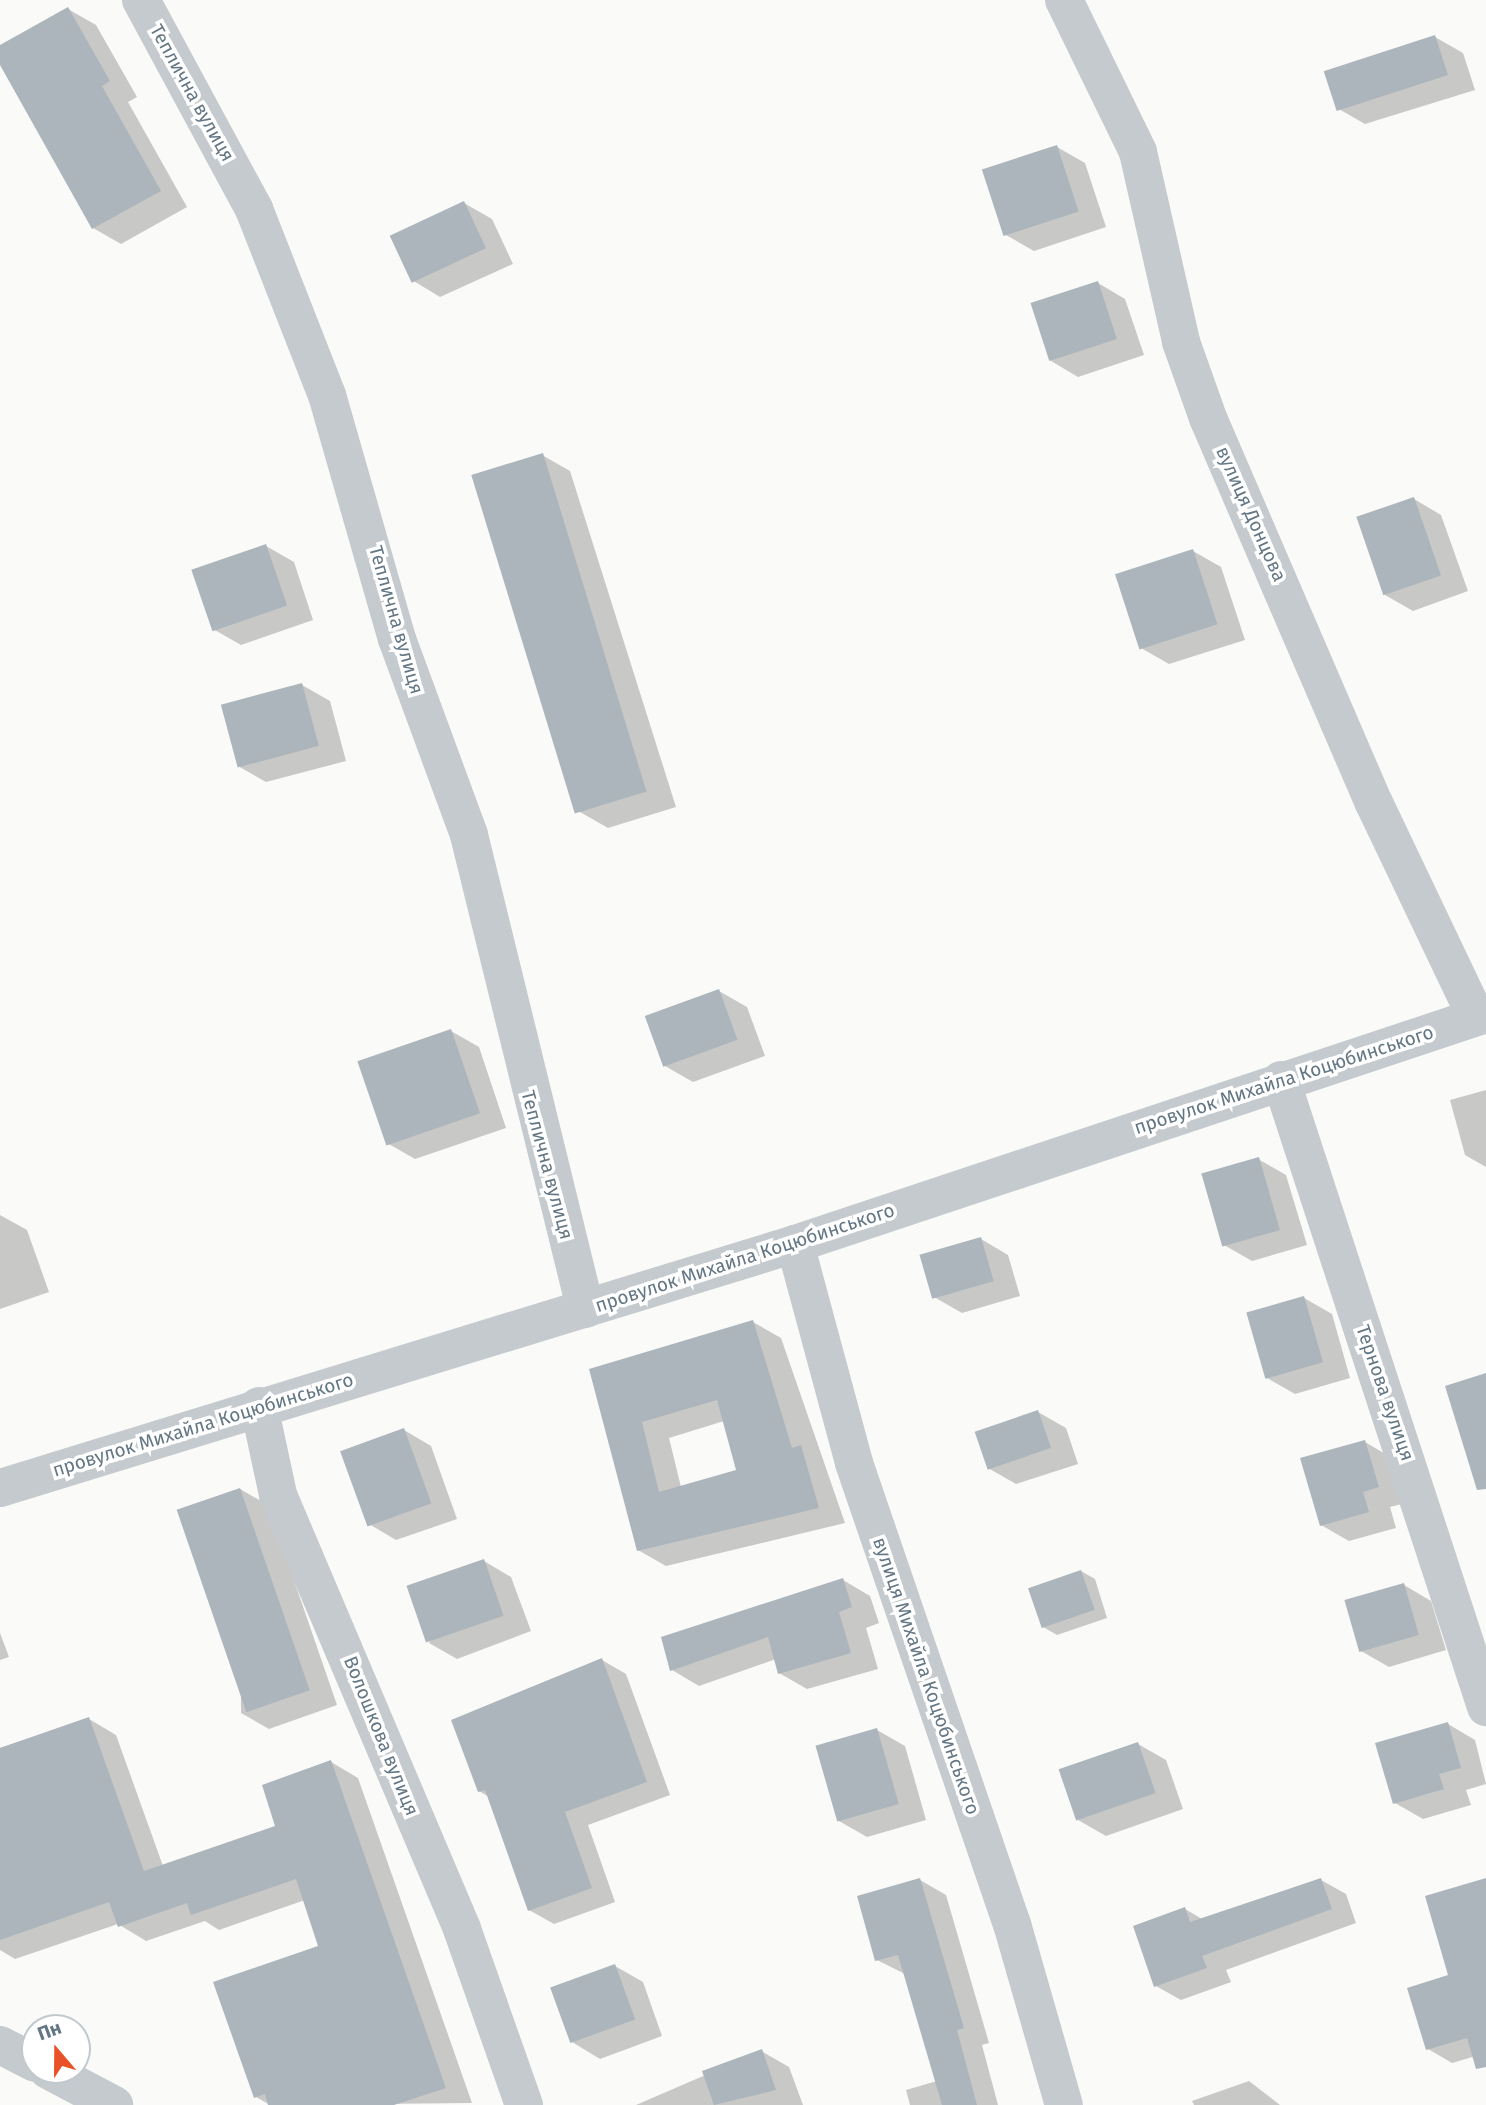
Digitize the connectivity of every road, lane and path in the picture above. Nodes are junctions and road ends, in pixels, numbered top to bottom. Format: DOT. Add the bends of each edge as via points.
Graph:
graph roads {
  1 [pos="141,0"];
  2 [pos="1064,0"];
  3 [pos="1481,1015"];
  4 [pos="1281,1080"];
  5 [pos="795,1244"];
  6 [pos="585,1309"];
  7 [pos="259,1406"];
  8 [pos="0,1488"];
  9 [pos="1486,1707"];
  10 [pos="0,2045"];
  11 [pos="21,2056"];
  12 [pos="74,2084"];
  13 [pos="114,2105"];
  14 [pos="524,2105"];
  15 [pos="1064,2105"];
  1 -- 6 [label="street, Теплична вулиця" via="254,209 341,435 397,639 469,835"];
  2 -- 3 [label="street, вулиця Донцова" via="1138,152 1181,342 1208,418 1368,791"];
  3 -- 4 [label="street, провулок Михайла Коцюбинського"];
  4 -- 5 [label="street, провулок Михайла Коцюбинського"];
  4 -- 9 [label="street, Тернова вулиця"];
  5 -- 6 [label="street, провулок Михайла Коцюбинського"];
  5 -- 15 [label="street, вулиця Михайла Коцюбинського" via="853,1463 1012,1924"];
  6 -- 7 [label="street, провулок Михайла Коцюбинського"];
  7 -- 8 [label="street, провулок Михайла Коцюбинського"];
  7 -- 14 [label="street, Волошкова вулиця" via="278,1495 462,1929"];
  10 -- 11 [label="street"];
  12 -- 13 [label="street"];
}
